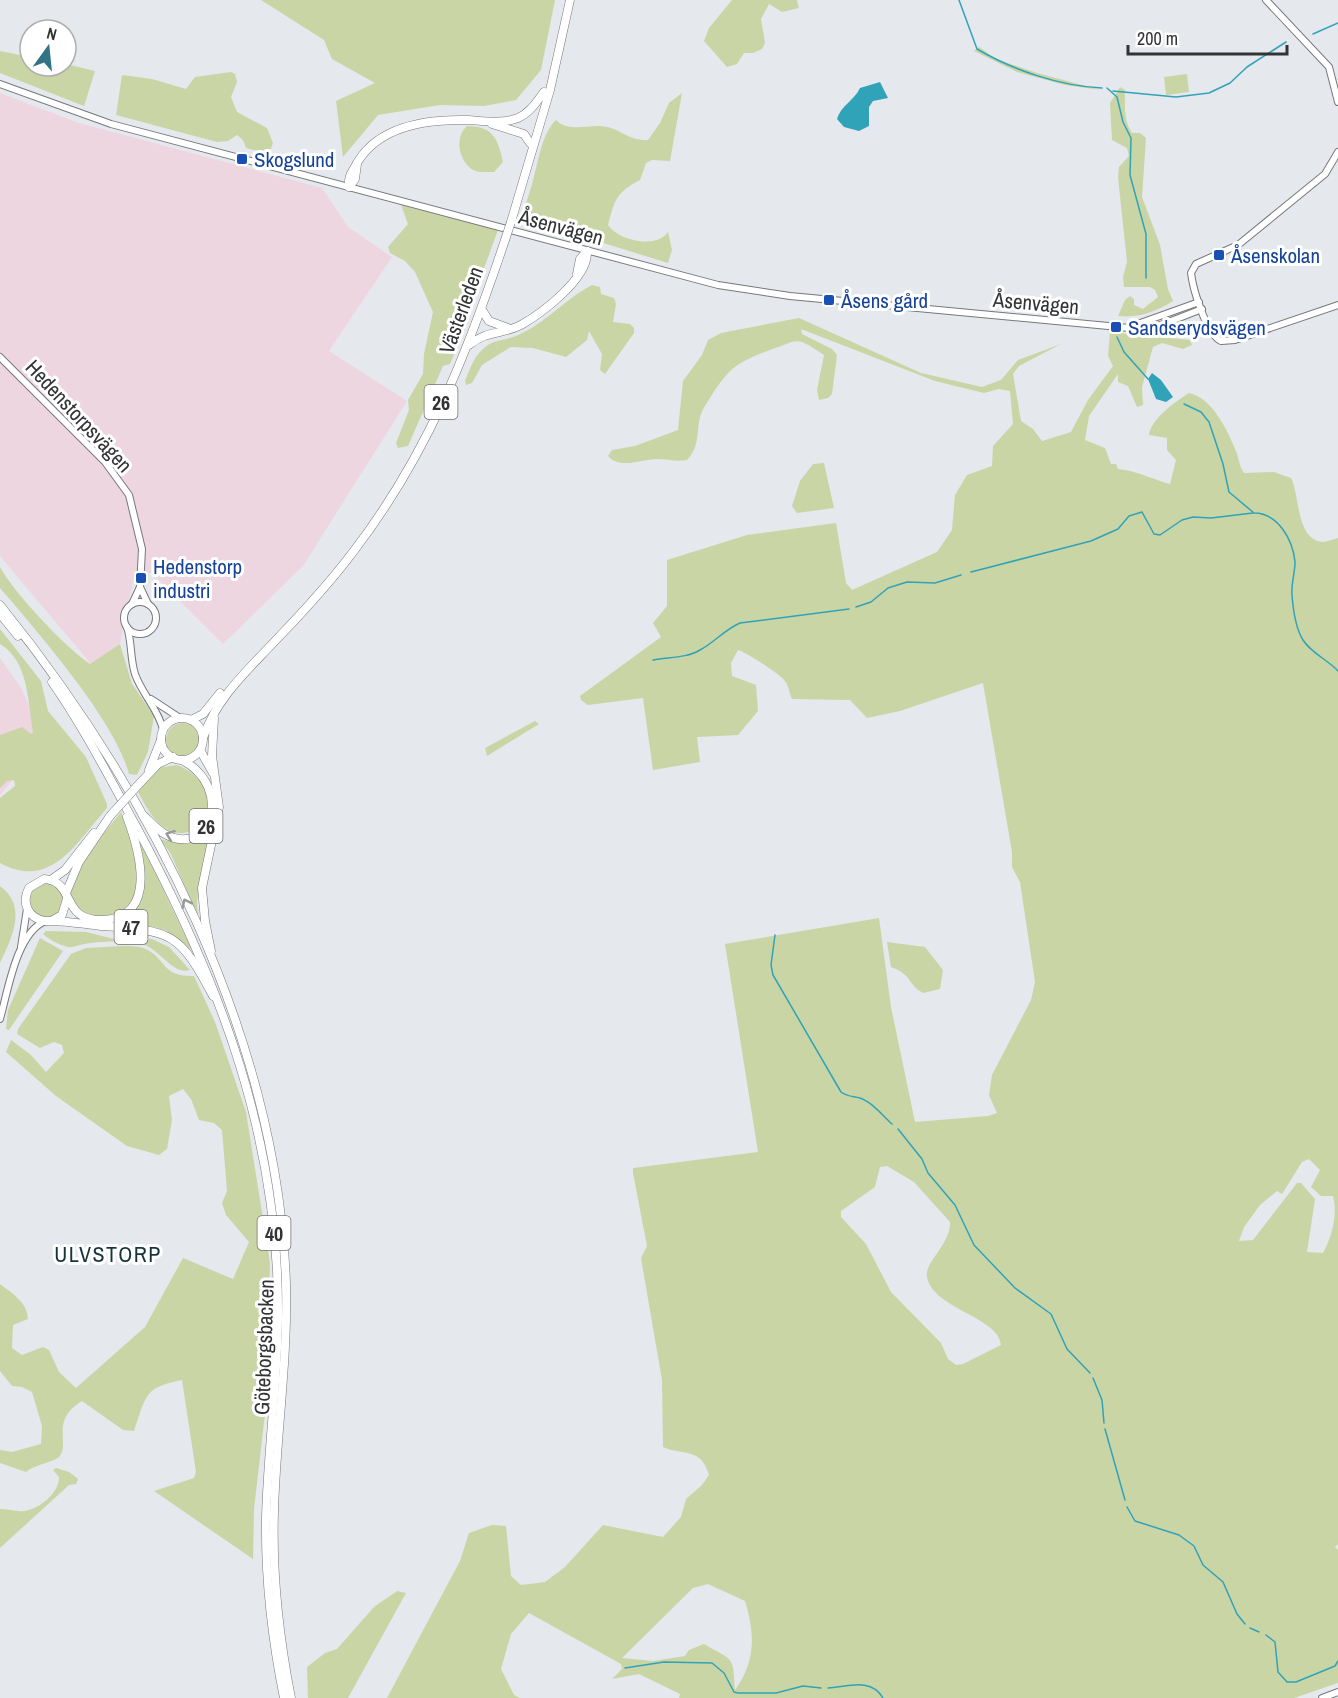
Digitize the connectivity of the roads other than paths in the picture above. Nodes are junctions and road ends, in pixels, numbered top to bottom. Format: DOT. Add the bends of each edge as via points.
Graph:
graph roads {
  1 [pos="565,0"];
  2 [pos="570,0"];
  3 [pos="1266,0"];
  4 [pos="0,84"];
  5 [pos="544,92"];
  6 [pos="1338,102"];
  7 [pos="482,121"];
  8 [pos="530,143"];
  9 [pos="1338,152"];
  10 [pos="349,187"];
  11 [pos="509,221"];
  12 [pos="504,240"];
  13 [pos="587,251"];
  14 [pos="1199,302"];
  15 [pos="1338,305"];
  16 [pos="1202,309"];
  17 [pos="482,310"];
  18 [pos="512,328"];
  19 [pos="1128,328"];
  20 [pos="468,346"];
  21 [pos="0,357"];
  22 [pos="140,587"];
  23 [pos="132,604"];
  24 [pos="148,604"];
  25 [pos="0,605"];
  26 [pos="0,614"];
  27 [pos="127,627"];
  28 [pos="142,634"];
  29 [pos="132,642"];
  30 [pos="148,697"];
  31 [pos="216,707"];
  32 [pos="180,718"];
  33 [pos="191,720"];
  34 [pos="163,729"];
  35 [pos="203,738"];
  36 [pos="162,739"];
  37 [pos="200,750"];
  38 [pos="173,758"];
  39 [pos="182,760"];
  40 [pos="215,777"];
  41 [pos="142,780"];
  42 [pos="118,793"];
  43 [pos="139,810"];
  44 [pos="110,816"];
  45 [pos="51,880"];
  46 [pos="67,895"];
  47 [pos="27,909"];
  48 [pos="48,921"];
  49 [pos="21,950"];
  50 [pos="215,970"];
  51 [pos="225,1018"];
  52 [pos="0,1019"];
  53 [pos="1338,1692"];
  54 [pos="284,1698"];
  55 [pos="291,1698"];
  56 [pos="1322,1698"];
  1 -- 5 [label="highway, Västerleden / 26"];
  2 -- 11 [label="highway, Västerleden / 26" via="544,111"];
  3 -- 6 [label="street" via="1329,67"];
  4 -- 10 [label="street, Åsenvägen" via="111,124"];
  5 -- 7 [label="highway" via="518,118"];
  5 -- 8 [label="highway, Västerleden / 26"];
  7 -- 8 [label="highway" via="517,130"];
  7 -- 10 [label="highway" via="430,122 395,130 373,142 349,175"];
  8 -- 11 [label="highway, Västerleden / 26"];
  9 -- 14 [label="street" via="1325,174 1238,245 1192,267"];
  10 -- 13 [label="street, Åsenvägen"];
  11 -- 12 [label="highway, Västerleden / 26, bridge"];
  12 -- 17 [label="highway, Västerleden / 26"];
  12 -- 33 [label="highway, Västerleden / 26" via="438,410 394,488 330,575 203,714"];
  13 -- 18 [label="highway" via="587,260 557,299"];
  13 -- 19 [label="street, Åsenvägen" via="755,292"];
  14 -- 16 [label="street"];
  14 -- 19 [label="street, Åsenvägen"];
  15 -- 16 [label="street" via="1228,342 1213,335"];
  16 -- 19 [label="street, Åsenvägen" via="1152,327"];
  17 -- 18 [label="highway" via="494,324"];
  17 -- 20 [label="highway, Västerleden / 26"];
  18 -- 20 [label="highway" via="489,333"];
  20 -- 31 [label="highway, Västerleden / 26" via="424,443 377,520 333,578"];
  21 -- 22 [label="street, Hedenstorpsvägen" via="105,462 129,495 142,542"];
  22 -- 23 [label="street, Hedenstorpsvägen"];
  22 -- 24 [label="street"];
  23 -- 24 [label="street"];
  23 -- 27 [label="street" via="125,613"];
  24 -- 28 [label="street" via="155,612 156,622"];
  25 -- 43 [label="highway, 26" via="71,699"];
  26 -- 42 [label="highway" via="69,706"];
  27 -- 28 [label="street"];
  27 -- 29 [label="street"];
  28 -- 29 [label="street"];
  29 -- 30 [label="street" via="132,666"];
  30 -- 32 [label="street"];
  30 -- 34 [label="street"];
  31 -- 35 [label="highway, Västerleden / 26"];
  31 -- 40 [label="highway" via="211,742"];
  32 -- 33 [label="highway"];
  32 -- 34 [label="highway"];
  33 -- 35 [label="highway" via="201,729"];
  34 -- 36 [label="highway"];
  35 -- 37 [label="highway, 26"];
  36 -- 38 [label="highway"];
  36 -- 41 [label="highway"];
  37 -- 39 [label="highway"];
  37 -- 40 [label="highway"];
  38 -- 39 [label="highway, 26"];
  38 -- 41 [label="highway" via="162,761"];
  39 -- 43 [label="highway, 26, one-way" via="199,771 212,791 212,813 206,828 194,836 173,837 158,829"];
  40 -- 50 [label="highway" via="219,807 202,888"];
  41 -- 44 [label="highway, bridge"];
  42 -- 46 [label="highway" via="139,859 141,885 137,899 118,916 97,920 76,913"];
  42 -- 51 [label="highway, 40" via="192,938"];
  50 -- 43 [label="highway, 40, one-way"];
  44 -- 45 [label="highway" via="65,870"];
  44 -- 46 [label="highway" via="79,862"];
  45 -- 46 [label="highway"];
  45 -- 47 [label="highway" via="38,881 29,888"];
  46 -- 48 [label="highway" via="62,915"];
  47 -- 48 [label="highway" via="34,917"];
  47 -- 49 [label="street"];
  48 -- 49 [label="street" via="34,927"];
  48 -- 51 [label="highway, 47" via="133,927 168,936 192,957"];
  49 -- 52 [label="street"];
  50 -- 55 [label="highway, Göteborgsbacken / 40" via="253,1081 270,1150 282,1227 286,1332 274,1559"];
  51 -- 54 [label="highway, Göteborgsbacken / 40" via="254,1111 274,1225 278,1320 266,1550"];
  53 -- 56 [label="street"];
}
